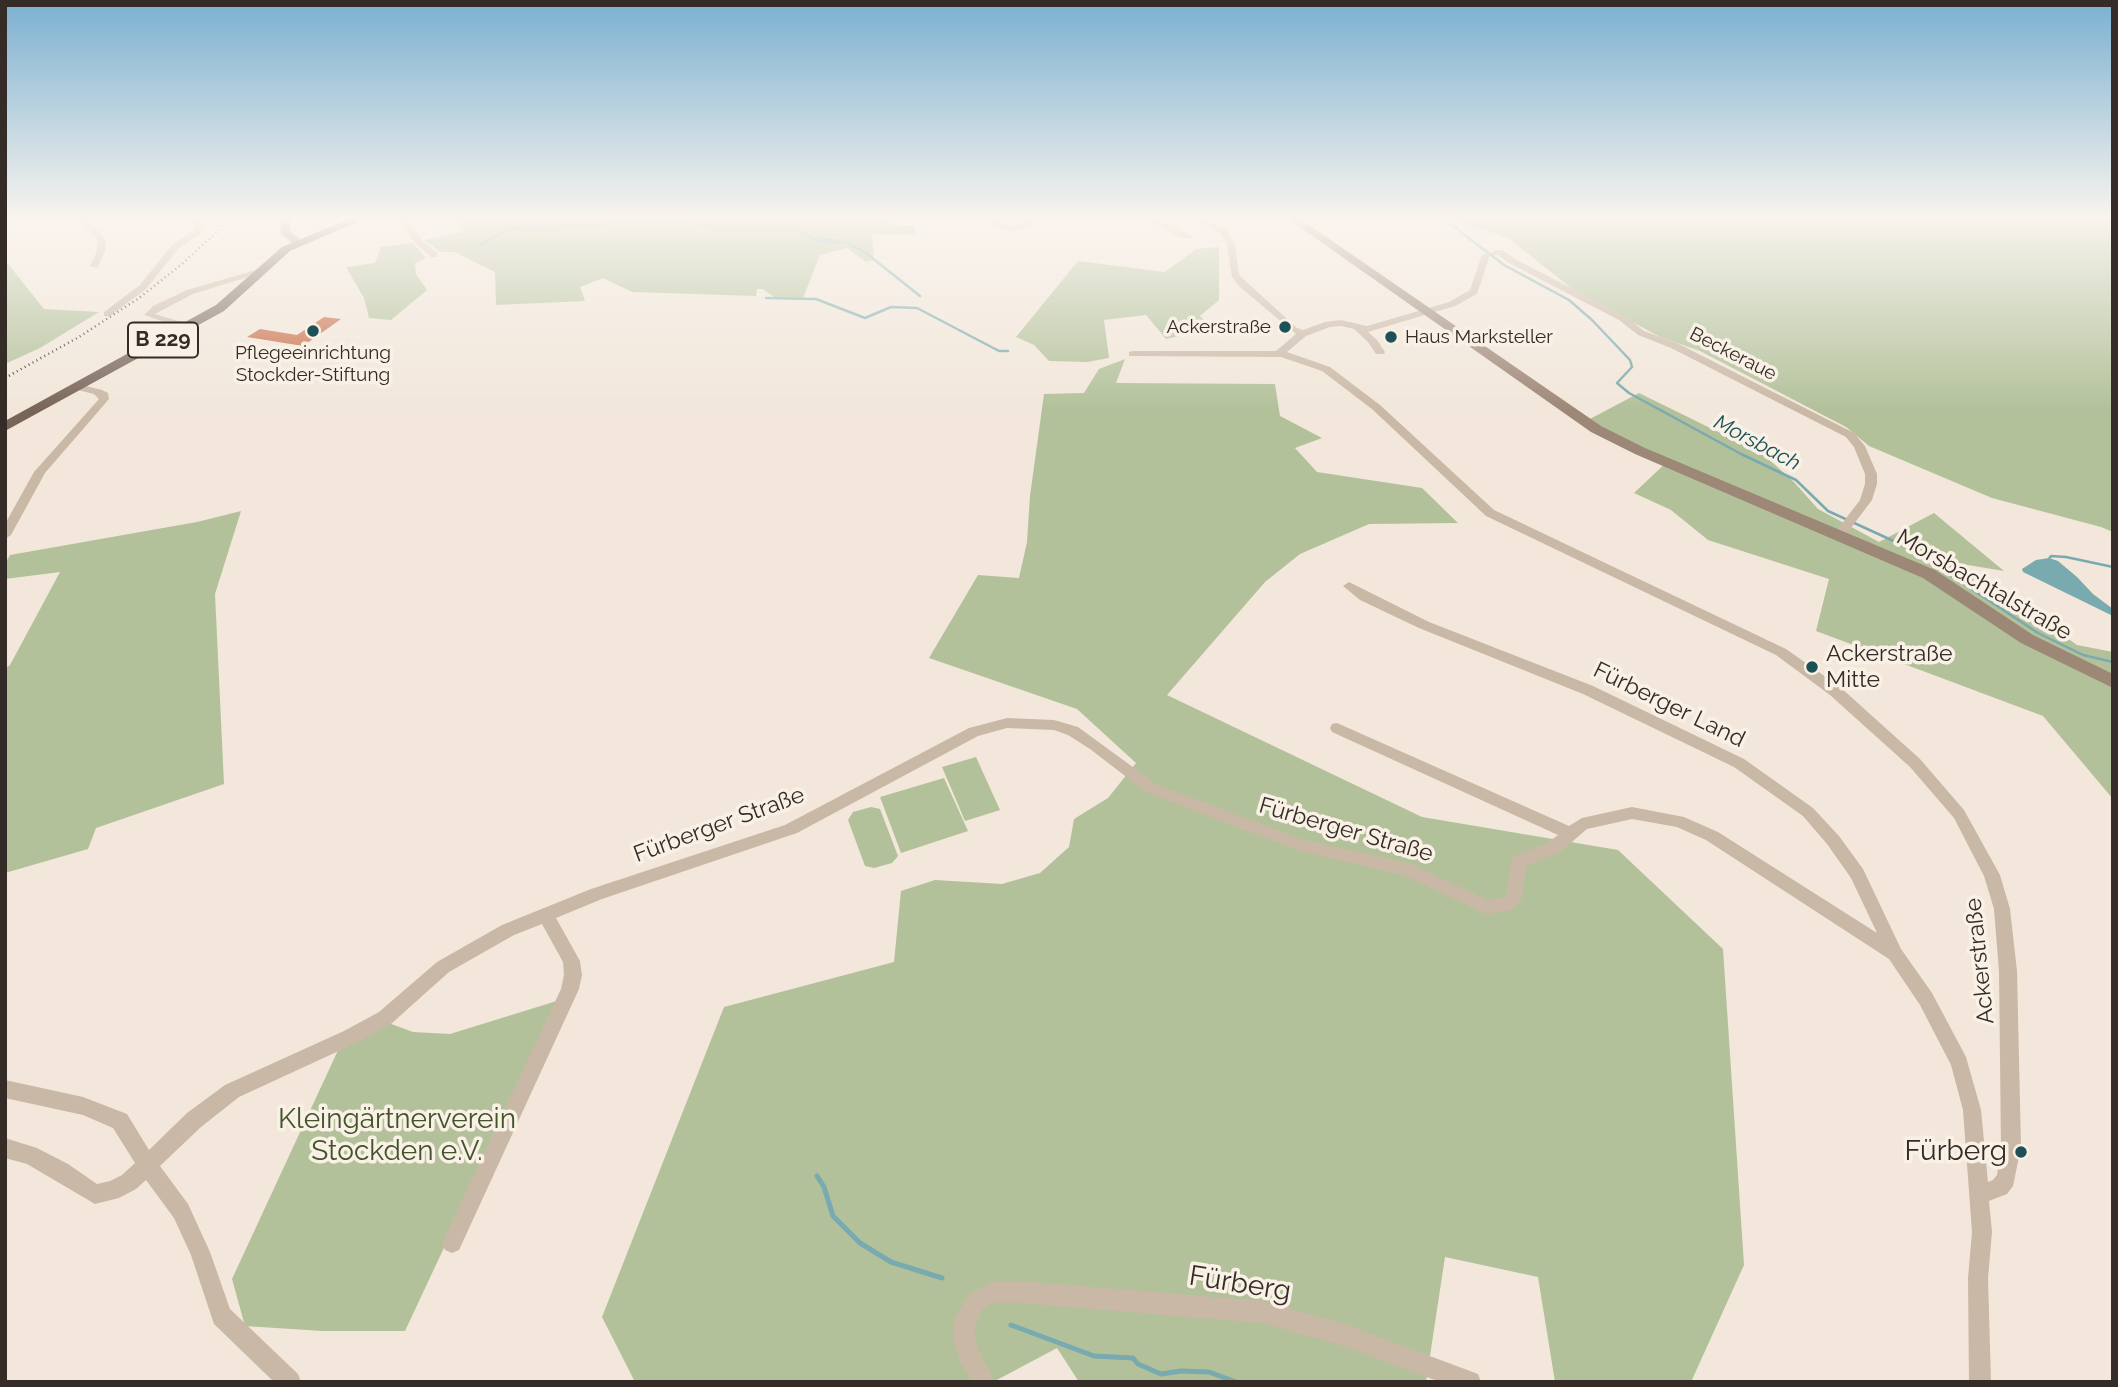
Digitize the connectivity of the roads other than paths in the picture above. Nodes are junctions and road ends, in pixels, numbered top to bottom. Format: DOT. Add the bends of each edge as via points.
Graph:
graph roads {
  1 [pos="147,281"];
  2 [pos="229,281"];
  3 [pos="250,281"];
  4 [pos="1240,281"];
  5 [pos="1382,281"];
  6 [pos="1480,281"];
  7 [pos="1550,281"];
  8 [pos="1427,312"];
  9 [pos="107,314"];
  10 [pos="188,327"];
  11 [pos="1358,328"];
  12 [pos="1303,334"];
  13 [pos="1380,352"];
  14 [pos="1133,354"];
  15 [pos="1282,354"];
  16 [pos="78,387"];
  17 [pos="5,427"];
  18 [pos="1846,527"];
  19 [pos="5,536"];
  20 [pos="1349,586"];
  21 [pos="2113,682"];
  22 [pos="1337,728"];
  23 [pos="1570,833"];
  24 [pos="545,914"];
  25 [pos="1895,954"];
  26 [pos="5,1089"];
  27 [pos="5,1148"];
  28 [pos="147,1165"];
  29 [pos="1981,1195"];
  30 [pos="452,1243"];
  31 [pos="290,1382"];
  32 [pos="984,1382"];
  33 [pos="1470,1382"];
  34 [pos="1980,1382"];
  1 -- 9 [label="street"];
  2 -- 10 [label="street" via="190,292 149,315"];
  3 -- 10 [label="main road, B 229" via="225,305"];
  4 -- 12 [label="street"];
  5 -- 8 [label="main road, Morsbachtalstraße"];
  6 -- 8 [label="street, Beckeraue" via="1474,292"];
  7 -- 18 [label="street, Beckeraue" via="1641,332 1850,435 1863,455 1871,484 1866,500"];
  8 -- 11 [label="street"];
  8 -- 18 [label="main road, Morsbachtalstraße" via="1605,434"];
  10 -- 16 [label="main road, B 229"];
  11 -- 12 [label="street" via="1332,324"];
  11 -- 13 [label="street"];
  12 -- 15 [label="street" via="1281,350"];
  14 -- 15 [label="street, Ackerstraße"];
  15 -- 29 [label="street, Ackerstraße" via="1335,374 1490,513 1792,658 1861,712 1959,814 1992,875 2002,909 2008,971 2011,1147 2006,1179 2000,1187"];
  16 -- 17 [label="main road, B 229"];
  16 -- 19 [label="street" via="104,395 104,399 40,472"];
  18 -- 21 [label="main road, Morsbachtalstraße" via="1929,574 2027,639"];
  20 -- 25 [label="street, Fürberger Land" via="1424,625 1588,690 1739,763 1808,812 1833,840 1857,874"];
  22 -- 23 [label="street"];
  23 -- 24 [label="street, Fürberger Straße" via="1553,848 1518,862 1514,898 1506,905 1486,907 1415,872 1288,842 1151,788 1063,727 1007,723 955,740 791,830"];
  23 -- 25 [label="street, Fürberger Straße" via="1582,824 1632,813 1679,821 1712,836"];
  24 -- 28 [label="street, Fürberger Straße" via="466,952 432,975 385,1018 232,1091"];
  24 -- 30 [label="street" via="573,975"];
  25 -- 29 [label="street, Fürberger Straße" via="1926,999 1960,1063 1972,1110"];
  26 -- 28 [label="street" via="83,1106 120,1121"];
  27 -- 28 [label="street, Fürberger Straße" via="30,1155 96,1194 129,1182"];
  28 -- 31 [label="street" via="181,1211 222,1316"];
  29 -- 34 [label="street"];
  32 -- 33 [label="street, Fürberg" via="964,1339 964,1324 976,1300 992,1293 1020,1292 1262,1312 1344,1335"];
}
